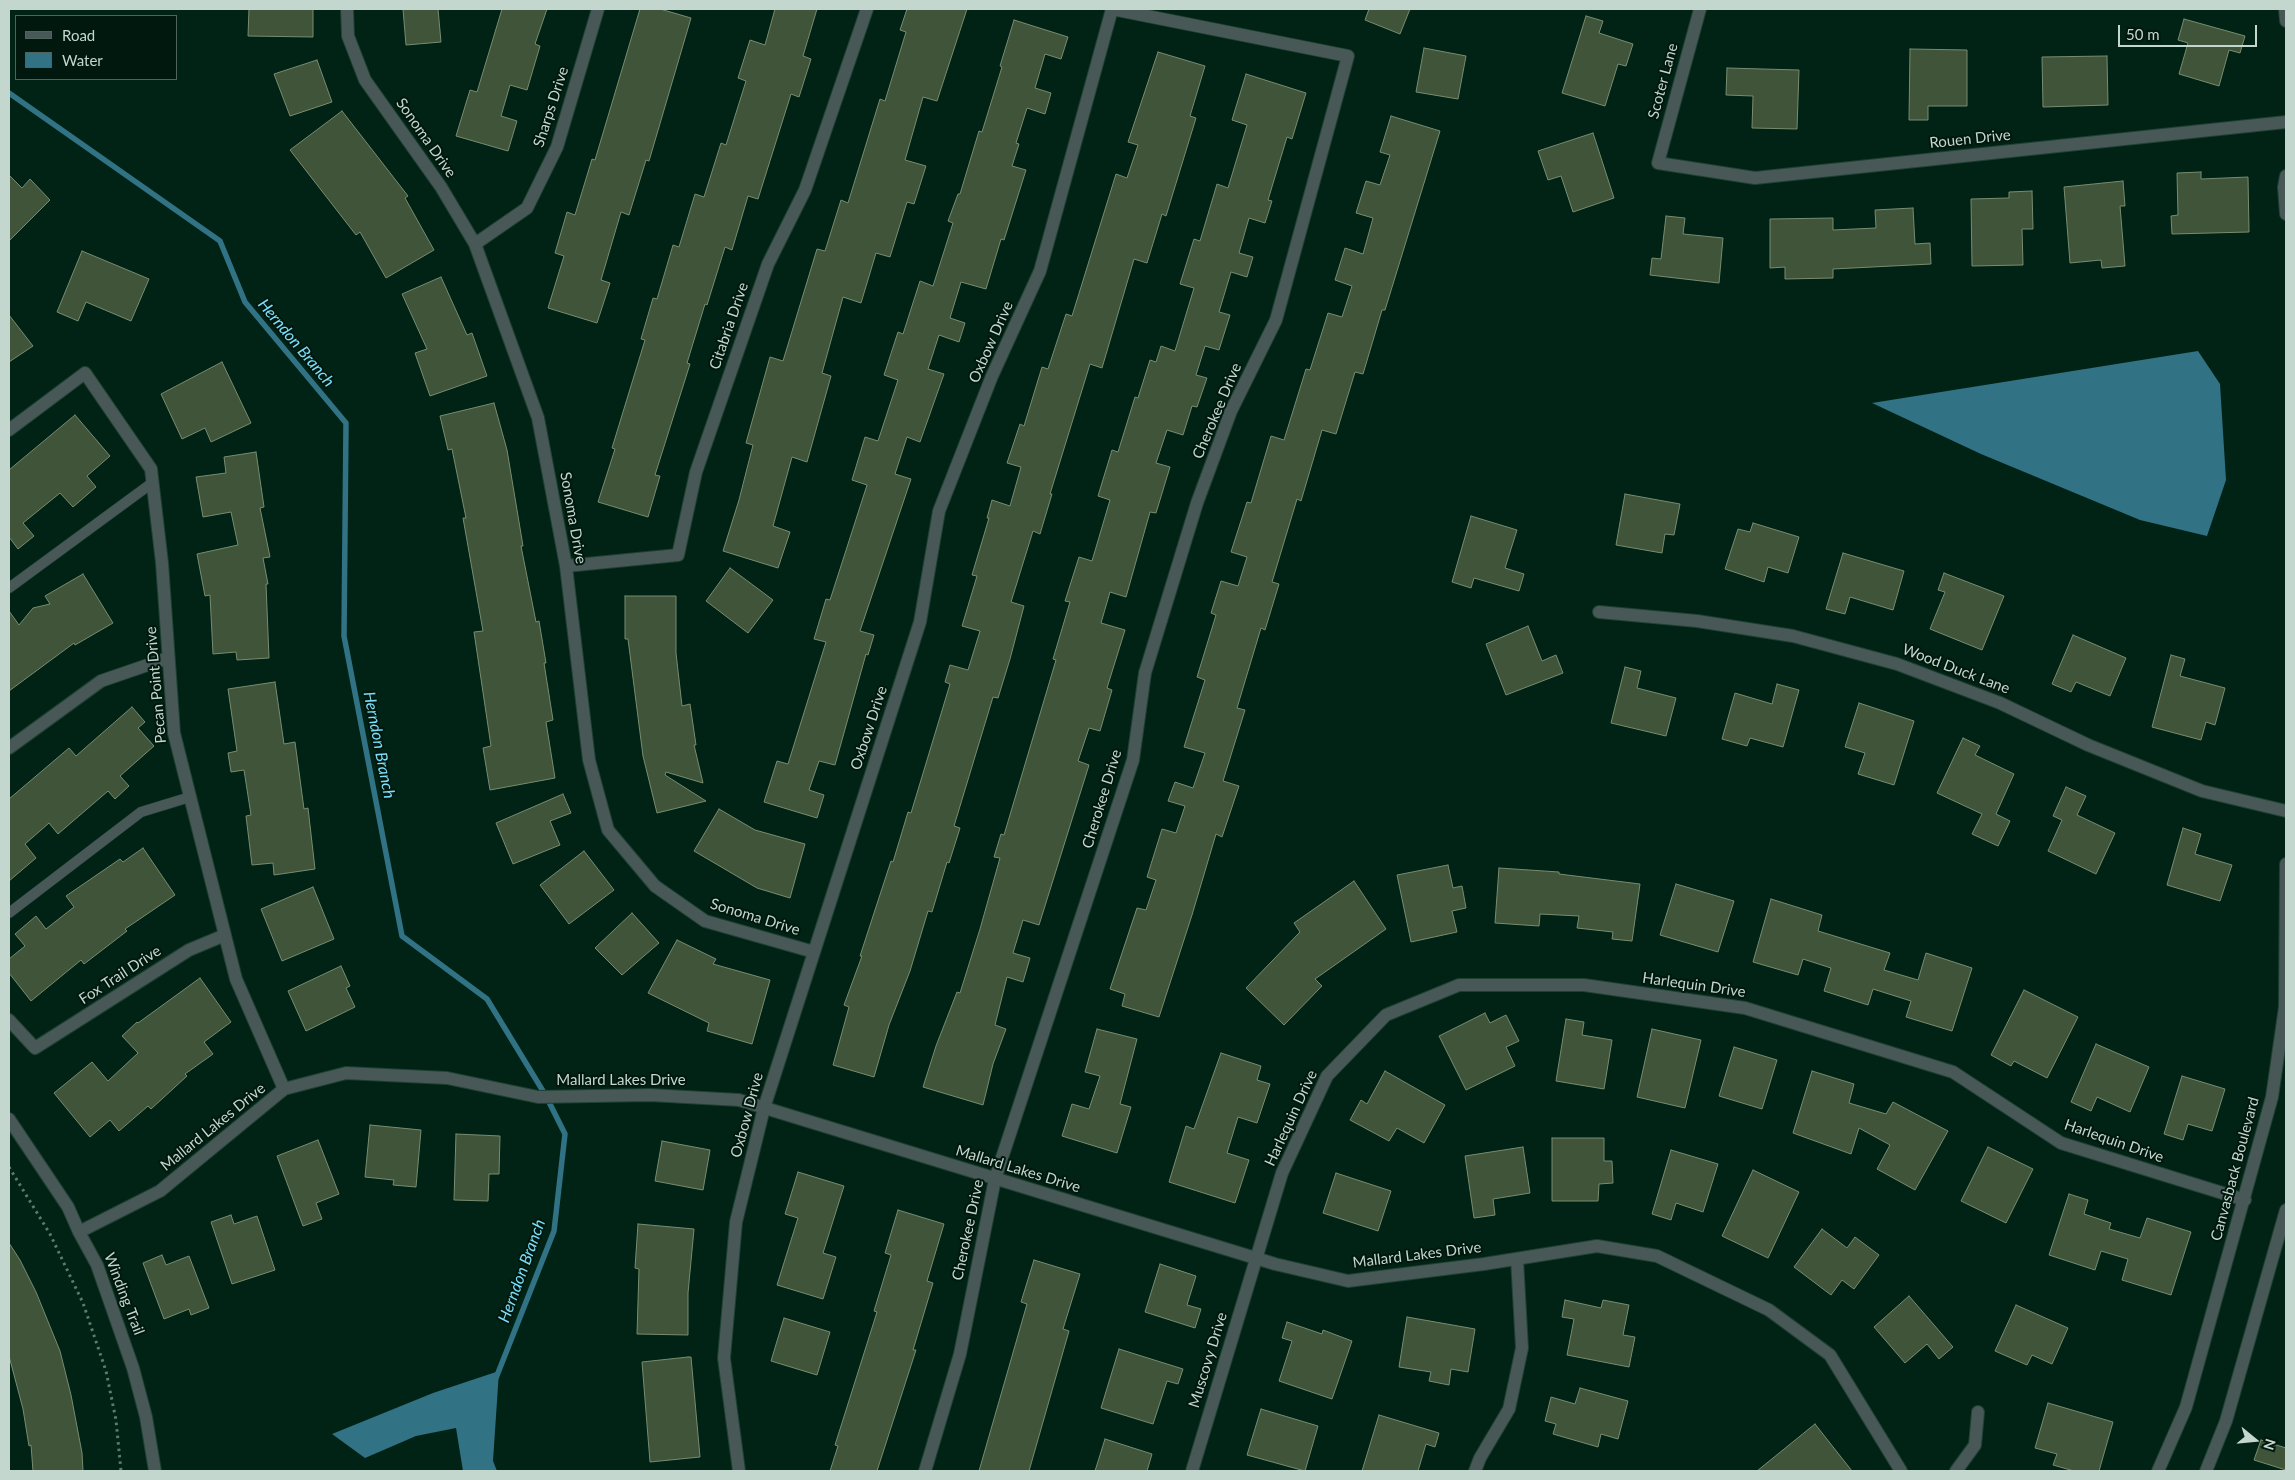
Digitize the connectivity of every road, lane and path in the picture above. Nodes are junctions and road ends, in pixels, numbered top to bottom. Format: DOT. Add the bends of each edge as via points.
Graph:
graph roads {
  1 [pos="348,9"];
  2 [pos="598,9"];
  3 [pos="867,9"];
  4 [pos="1112,9"];
  5 [pos="1700,9"];
  6 [pos="2285,9"];
  7 [pos="2286,21"];
  8 [pos="2286,122"];
  9 [pos="1658,163"];
  10 [pos="2286,176"];
  11 [pos="2286,214"];
  12 [pos="475,244"];
  13 [pos="9,430"];
  14 [pos="152,483"];
  15 [pos="566,566"];
  16 [pos="9,588"];
  17 [pos="1599,612"];
  18 [pos="168,658"];
  19 [pos="9,748"];
  20 [pos="190,798"];
  21 [pos="2286,811"];
  22 [pos="2286,864"];
  23 [pos="9,914"];
  24 [pos="225,935"];
  25 [pos="814,952"];
  26 [pos="9,1020"];
  27 [pos="284,1089"];
  28 [pos="764,1108"];
  29 [pos="9,1119"];
  30 [pos="9,1167"];
  31 [pos="995,1178"];
  32 [pos="2245,1200"];
  33 [pos="2286,1210"];
  34 [pos="79,1232"];
  35 [pos="1255,1258"];
  36 [pos="1517,1258"];
  37 [pos="1978,1412"];
  38 [pos="121,1471"];
  39 [pos="155,1471"];
  40 [pos="739,1471"];
  41 [pos="925,1471"];
  42 [pos="1192,1471"];
  43 [pos="1475,1471"];
  44 [pos="1901,1471"];
  45 [pos="1956,1471"];
  46 [pos="2158,1471"];
  47 [pos="2206,1471"];
  1 -- 12 [label="street, Sonoma Drive" via="348,36 365,80 441,187"];
  2 -- 12 [label="street, Sharps Drive" via="557,147 527,208"];
  3 -- 15 [label="street, Citabria Drive" via="805,190 768,264 696,472 678,554"];
  4 -- 25 [label="street, Oxbow Drive" via="1040,272 992,376 939,511 920,622"];
  4 -- 31 [label="street, Cherokee Drive" via="1348,56 1276,320 1231,411 1197,503 1145,673 1133,760"];
  5 -- 9 [label="street, Scoter Lane"];
  6 -- 7 [label="street"];
  8 -- 9 [label="street, Rouen Drive" via="1755,178"];
  10 -- 11 [label="street"];
  12 -- 15 [label="street, Sonoma Drive" via="538,418"];
  13 -- 14 [label="street, Pecan Point Drive" via="85,373 151,469"];
  14 -- 16 [label="lane"];
  14 -- 18 [label="street, Pecan Point Drive" via="162,563"];
  15 -- 25 [label="street, Sonoma Drive" via="589,760 608,830 655,886 705,922"];
  17 -- 21 [label="street, Wood Duck Lane" via="1697,621 1793,636 1897,664 2000,703 2088,745 2202,791"];
  18 -- 19 [label="street" via="101,681"];
  18 -- 20 [label="street, Pecan Point Drive" via="174,733"];
  20 -- 23 [label="lane" via="141,812"];
  20 -- 24 [label="street, Pecan Point Drive"];
  22 -- 32 [label="street, Canvasback Boulevard" via="2285,1007 2272,1097"];
  24 -- 26 [label="street, Fox Trail Drive" via="189,950 35,1048"];
  24 -- 27 [label="street, Pecan Point Drive" via="236,979"];
  25 -- 28 [label="street, Oxbow Drive"];
  27 -- 28 [label="street, Mallard Lakes Drive" via="346,1074 447,1078 538,1097 650,1095 739,1100"];
  27 -- 34 [label="street, Mallard Lakes Drive" via="160,1191"];
  28 -- 31 [label="street, Mallard Lakes Drive"];
  28 -- 40 [label="street, Oxbow Drive" via="736,1222 724,1358"];
  29 -- 34 [label="street, Winding Trail" via="68,1207"];
  30 -- 38 [label="path" via="50,1234 83,1303 107,1379 116,1420"];
  31 -- 35 [label="street, Mallard Lakes Drive"];
  31 -- 41 [label="street, Cherokee Drive" via="960,1354"];
  32 -- 35 [label="street, Harlequin Drive" via="2061,1143 1953,1072 1745,1008 1584,985 1459,985 1386,1015 1326,1076 1282,1173"];
  32 -- 46 [label="street, Canvasback Boulevard" via="2186,1406"];
  33 -- 47 [label="street" via="2226,1420"];
  34 -- 39 [label="street, Winding Trail" via="98,1265 133,1368"];
  35 -- 36 [label="street, Mallard Lakes Drive" via="1348,1281"];
  35 -- 42 [label="street, Muscovy Drive"];
  36 -- 43 [label="street" via="1522,1348 1509,1409"];
  36 -- 44 [label="street, Mallard Lakes Drive" via="1597,1246 1657,1256 1769,1310 1830,1355"];
  37 -- 45 [label="street" via="1975,1445"];
}
